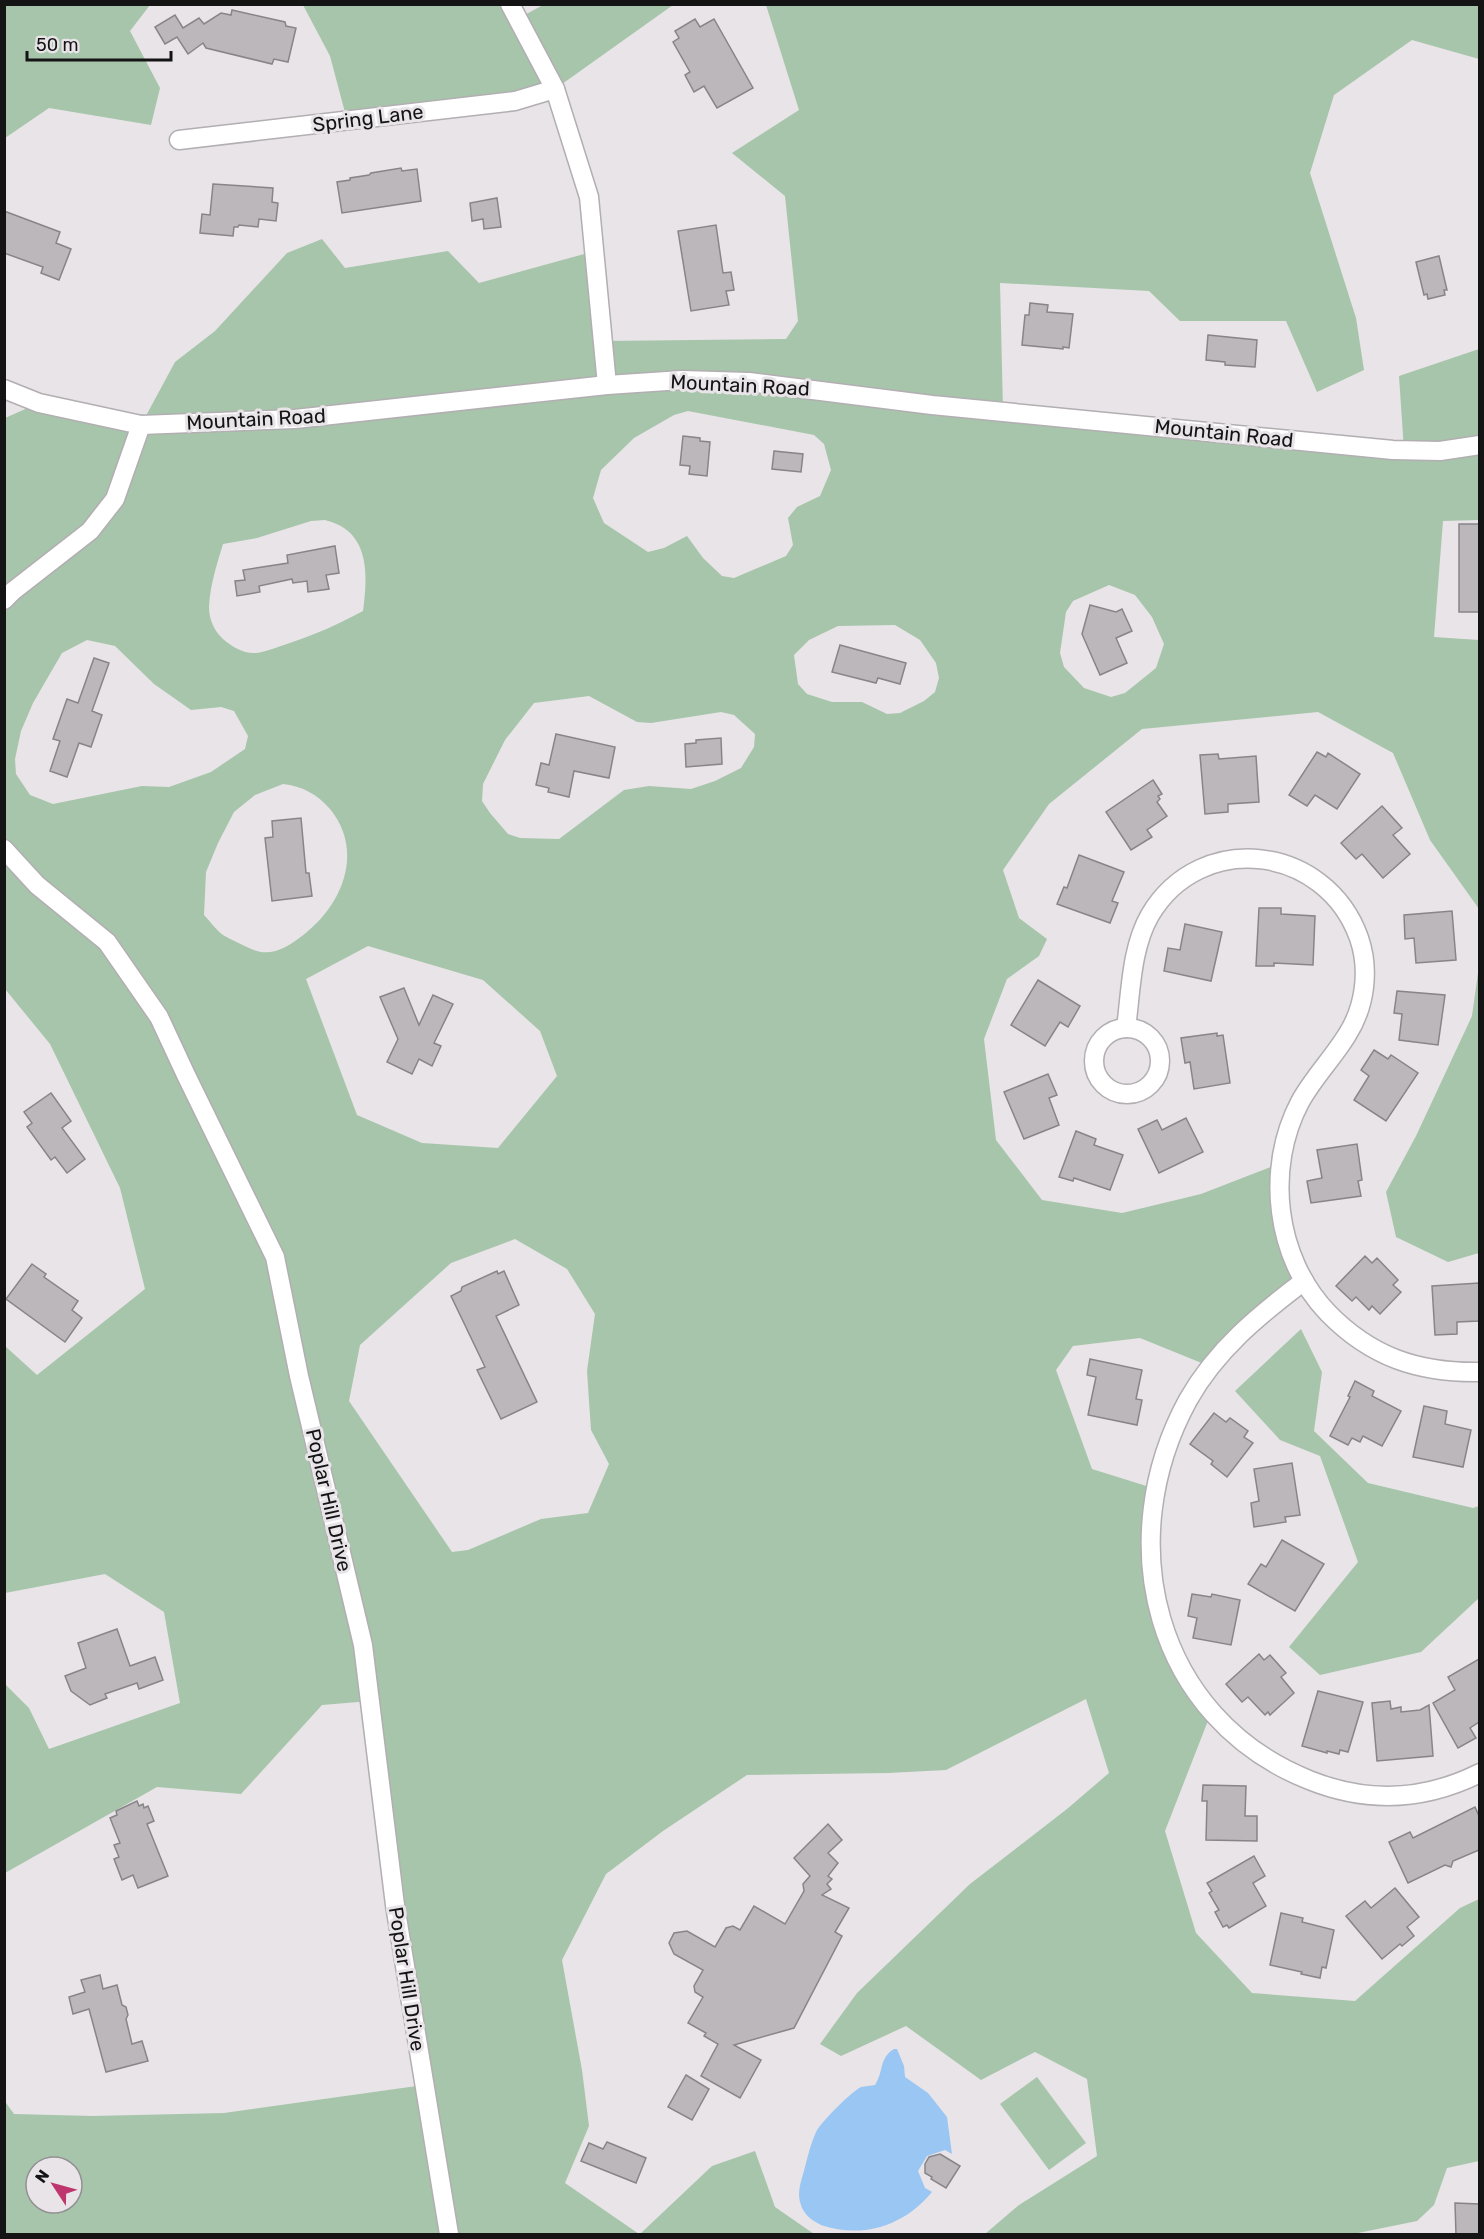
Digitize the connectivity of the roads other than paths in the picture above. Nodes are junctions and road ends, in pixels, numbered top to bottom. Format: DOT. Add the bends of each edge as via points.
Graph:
graph roads {
  1 [pos="510,4"];
  2 [pos="555,89"];
  3 [pos="179,140"];
  4 [pos="607,384"];
  5 [pos="4,389"];
  6 [pos="141,425"];
  7 [pos="1479,445"];
  8 [pos="4,600"];
  9 [pos="4,849"];
  10 [pos="1126,1028"];
  11 [pos="1304,1281"];
  12 [pos="1479,1372"];
  13 [pos="1479,1773"];
  14 [pos="449,2235"];
  1 -- 2 [label="street"];
  2 -- 3 [label="street, Spring Lane" via="515,101"];
  2 -- 4 [label="street" via="590,197"];
  4 -- 6 [label="street, Mountain Road" via="295,420"];
  4 -- 7 [label="street, Mountain Road" via="749,382 932,405 1393,450 1440,451"];
  5 -- 6 [label="street, Mountain Road" via="39,403"];
  6 -- 8 [label="street" via="115,500 90,531"];
  9 -- 14 [label="street, Poplar Hill Drive" via="37,885 106,942 159,1017 275,1257 363,1645 394,1896"];
  10 -- 11 [label="street" via="1136,950 1142,933 1160,900 1204,867 1241,858 1280,862 1316,879 1343,906 1353,923 1364,960 1362,999 1347,1036 1299,1102 1287,1132 1281,1163 1283,1226"];
  11 -- 12 [label="street" via="1328,1313 1366,1345 1420,1368"];
  11 -- 13 [label="street" via="1251,1324 1209,1366 1171,1438 1151,1516 1157,1601 1168,1639 1186,1678 1211,1713 1241,1742 1284,1769 1320,1784 1371,1796 1440,1789"];
}
